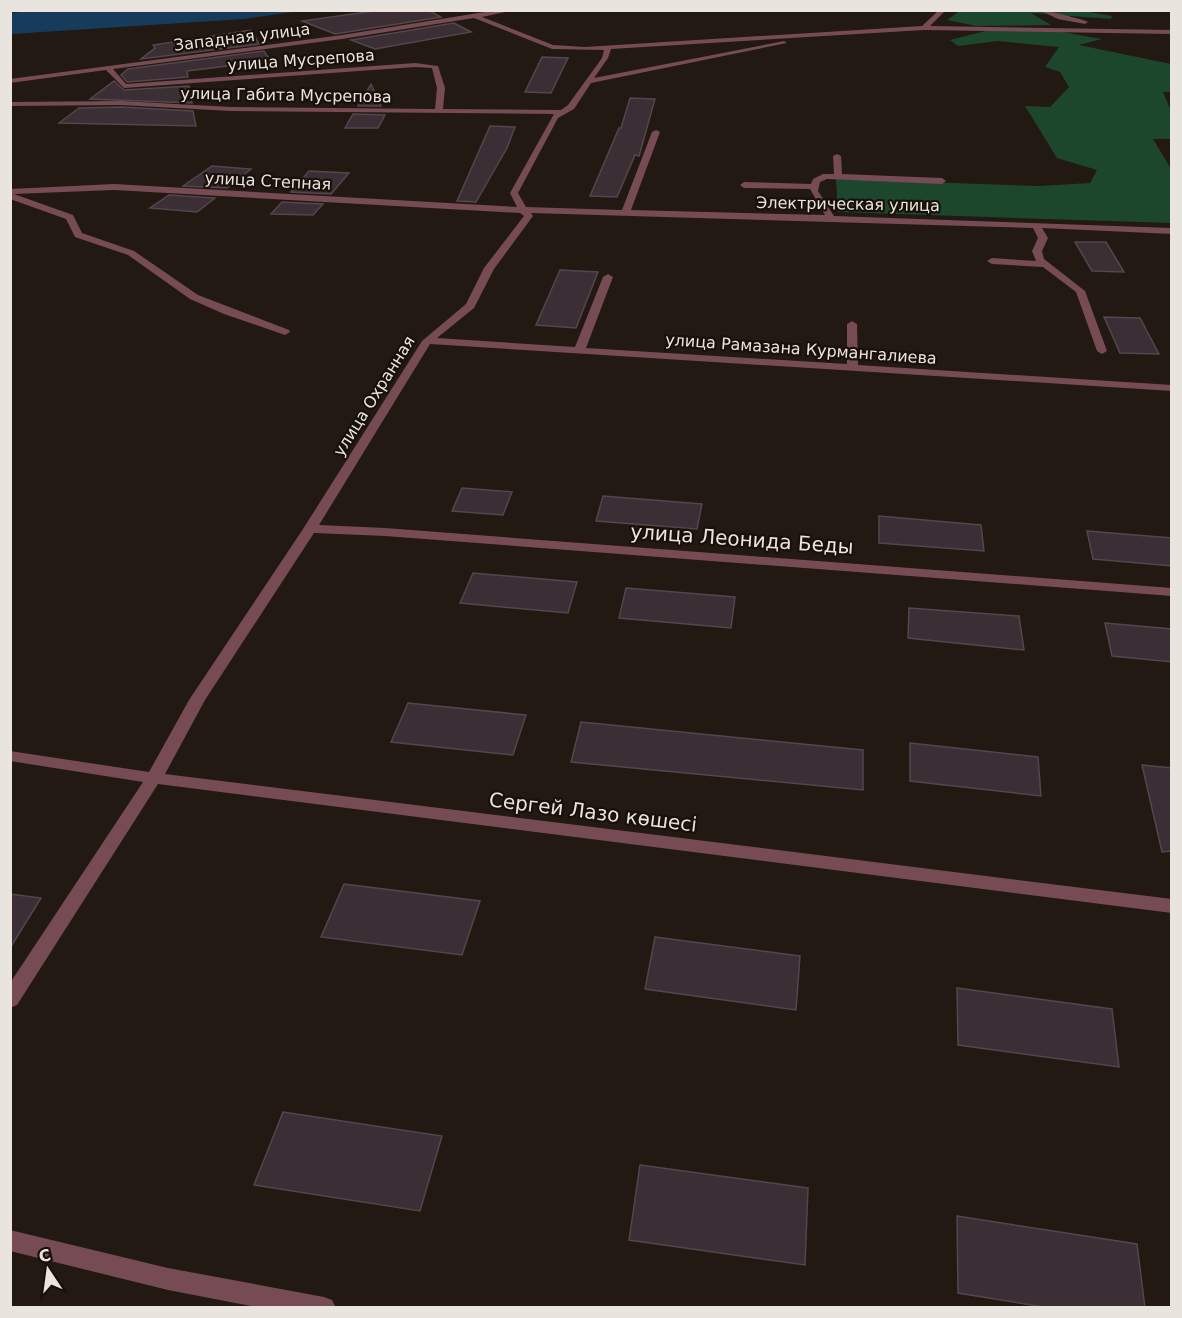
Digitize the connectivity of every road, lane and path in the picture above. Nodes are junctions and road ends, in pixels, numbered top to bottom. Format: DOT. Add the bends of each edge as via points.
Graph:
graph roads {
  1 [pos="512,10"];
  2 [pos="943,10"];
  3 [pos="1042,10"];
  4 [pos="477,17"];
  5 [pos="924,28"];
  6 [pos="1141,30"];
  7 [pos="1172,32"];
  8 [pos="825,33"];
  9 [pos="608,48"];
  10 [pos="109,69"];
  11 [pos="10,81"];
  12 [pos="587,82"];
  13 [pos="10,104"];
  14 [pos="439,110"];
  15 [pos="562,112"];
  16 [pos="656,132"];
  17 [pos="837,156"];
  18 [pos="838,177"];
  19 [pos="942,181"];
  20 [pos="744,185"];
  21 [pos="814,187"];
  22 [pos="10,194"];
  23 [pos="523,210"];
  24 [pos="626,212"];
  25 [pos="832,219"];
  26 [pos="1036,225"];
  27 [pos="1172,231"];
  28 [pos="992,261"];
  29 [pos="1045,264"];
  30 [pos="608,277"];
  31 [pos="852,324"];
  32 [pos="285,332"];
  33 [pos="428,341"];
  34 [pos="579,351"];
  35 [pos="1102,351"];
  36 [pos="853,369"];
  37 [pos="1172,388"];
  38 [pos="310,528"];
  39 [pos="1172,592"];
  40 [pos="10,756"];
  41 [pos="154,778"];
  42 [pos="1172,906"];
  43 [pos="10,1000"];
  44 [pos="10,1240"];
  45 [pos="324,1308"];
  1 -- 4 [label="street, Западная улица"];
  2 -- 5 [label="street"];
  3 -- 6 [label="street" via="1077,21"];
  4 -- 9 [label="street" via="552,46"];
  4 -- 10 [label="street, Западная улица"];
  5 -- 6 [label="street"];
  5 -- 8 [label="street"];
  6 -- 7 [label="street"];
  8 -- 9 [label="street"];
  8 -- 12 [label="street"];
  9 -- 12 [label="street, улица Охранная"];
  10 -- 11 [label="street, Западная улица"];
  10 -- 14 [label="street, улица Мусрепова" via="124,86 435,66 441,88"];
  12 -- 15 [label="street, улица Охранная" via="571,106"];
  13 -- 14 [label="street, улица Габита Мусрепова"];
  14 -- 15 [label="street, улица Габита Мусрепова"];
  15 -- 23 [label="street, улица Охранная" via="555,117 514,193"];
  16 -- 24 [label="street"];
  17 -- 18 [label="street"];
  18 -- 19 [label="street"];
  18 -- 21 [label="street" via="826,176 816,181"];
  20 -- 21 [label="street"];
  21 -- 25 [label="street"];
  22 -- 23 [label="street, улица Степная" via="114,187"];
  22 -- 32 [label="street" via="70,217 78,235 131,253 194,297"];
  23 -- 24 [label="street, Электрическая улица"];
  23 -- 33 [label="street, улица Охранная" via="529,216 489,268 470,306"];
  24 -- 25 [label="street, Электрическая улица"];
  25 -- 26 [label="street, Электрическая улица"];
  26 -- 27 [label="street, Электрическая улица"];
  26 -- 29 [label="street" via="1043,238 1037,250"];
  28 -- 29 [label="street"];
  29 -- 35 [label="street" via="1080,291"];
  30 -- 34 [label="street"];
  31 -- 36 [label="street"];
  33 -- 34 [label="street, улица Рамазана Курмангалиева"];
  33 -- 38 [label="street, улица Охранная"];
  34 -- 36 [label="street, улица Рамазана Курмангалиева"];
  36 -- 37 [label="street, улица Рамазана Курмангалиева"];
  38 -- 39 [label="street, улица Леонида Беды"];
  38 -- 41 [label="street, улица Охранная" via="197,700"];
  40 -- 41 [label="street, Сергей Лазо көшесі"];
  41 -- 42 [label="street, Сергей Лазо көшесі"];
  41 -- 43 [label="street, улица Охранная"];
  44 -- 45 [label="street" via="168,1279"];
}
